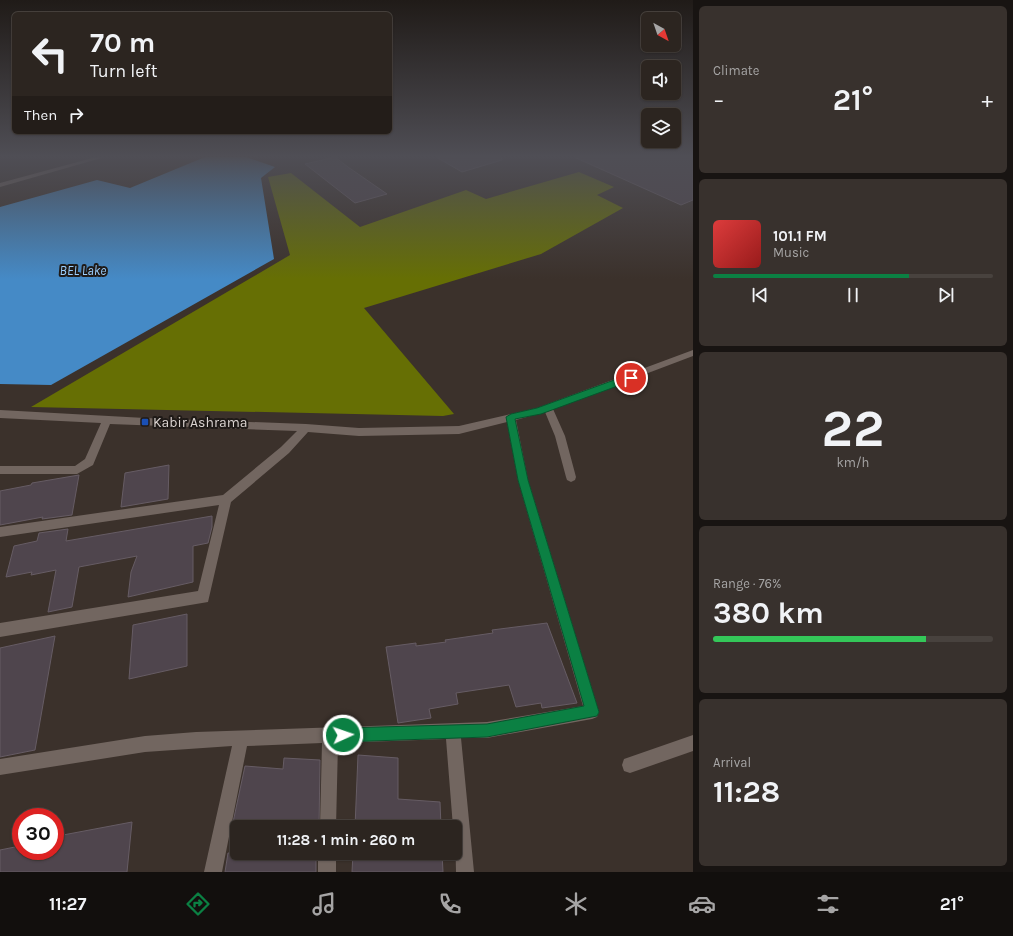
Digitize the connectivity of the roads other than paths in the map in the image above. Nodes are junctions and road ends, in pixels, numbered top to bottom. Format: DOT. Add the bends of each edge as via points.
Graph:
graph roads {
  1 [pos="693,353"];
  2 [pos="548,408"];
  3 [pos="0,414"];
  4 [pos="511,417"];
  5 [pos="107,420"];
  6 [pos="306,428"];
  7 [pos="0,470"];
  8 [pos="571,477"];
  9 [pos="226,499"];
  10 [pos="0,532"];
  11 [pos="0,630"];
  12 [pos="453,731"];
  13 [pos="330,736"];
  14 [pos="241,739"];
  15 [pos="693,743"];
  16 [pos="630,765"];
  17 [pos="0,767"];
  18 [pos="328,820"];
  19 [pos="327,860"];
  20 [pos="213,872"];
  21 [pos="327,872"];
  22 [pos="465,872"];
  1 -- 2 [label="street"];
  2 -- 4 [label="street"];
  2 -- 8 [label="street" via="560,436"];
  3 -- 5 [label="street"];
  4 -- 6 [label="street" via="459,430 359,432"];
  4 -- 12 [label="street" via="523,480 592,712 487,730"];
  5 -- 6 [label="street"];
  5 -- 7 [label="street" via="89,462 78,470"];
  6 -- 9 [label="street" via="285,450"];
  9 -- 10 [label="street"];
  9 -- 11 [label="street" via="203,597"];
  12 -- 13 [label="street"];
  12 -- 22 [label="street"];
  13 -- 14 [label="street"];
  13 -- 18 [label="street"];
  14 -- 17 [label="street" via="145,744"];
  14 -- 20 [label="street"];
  15 -- 16 [label="street"];
  19 -- 21 [label="street"];
}
